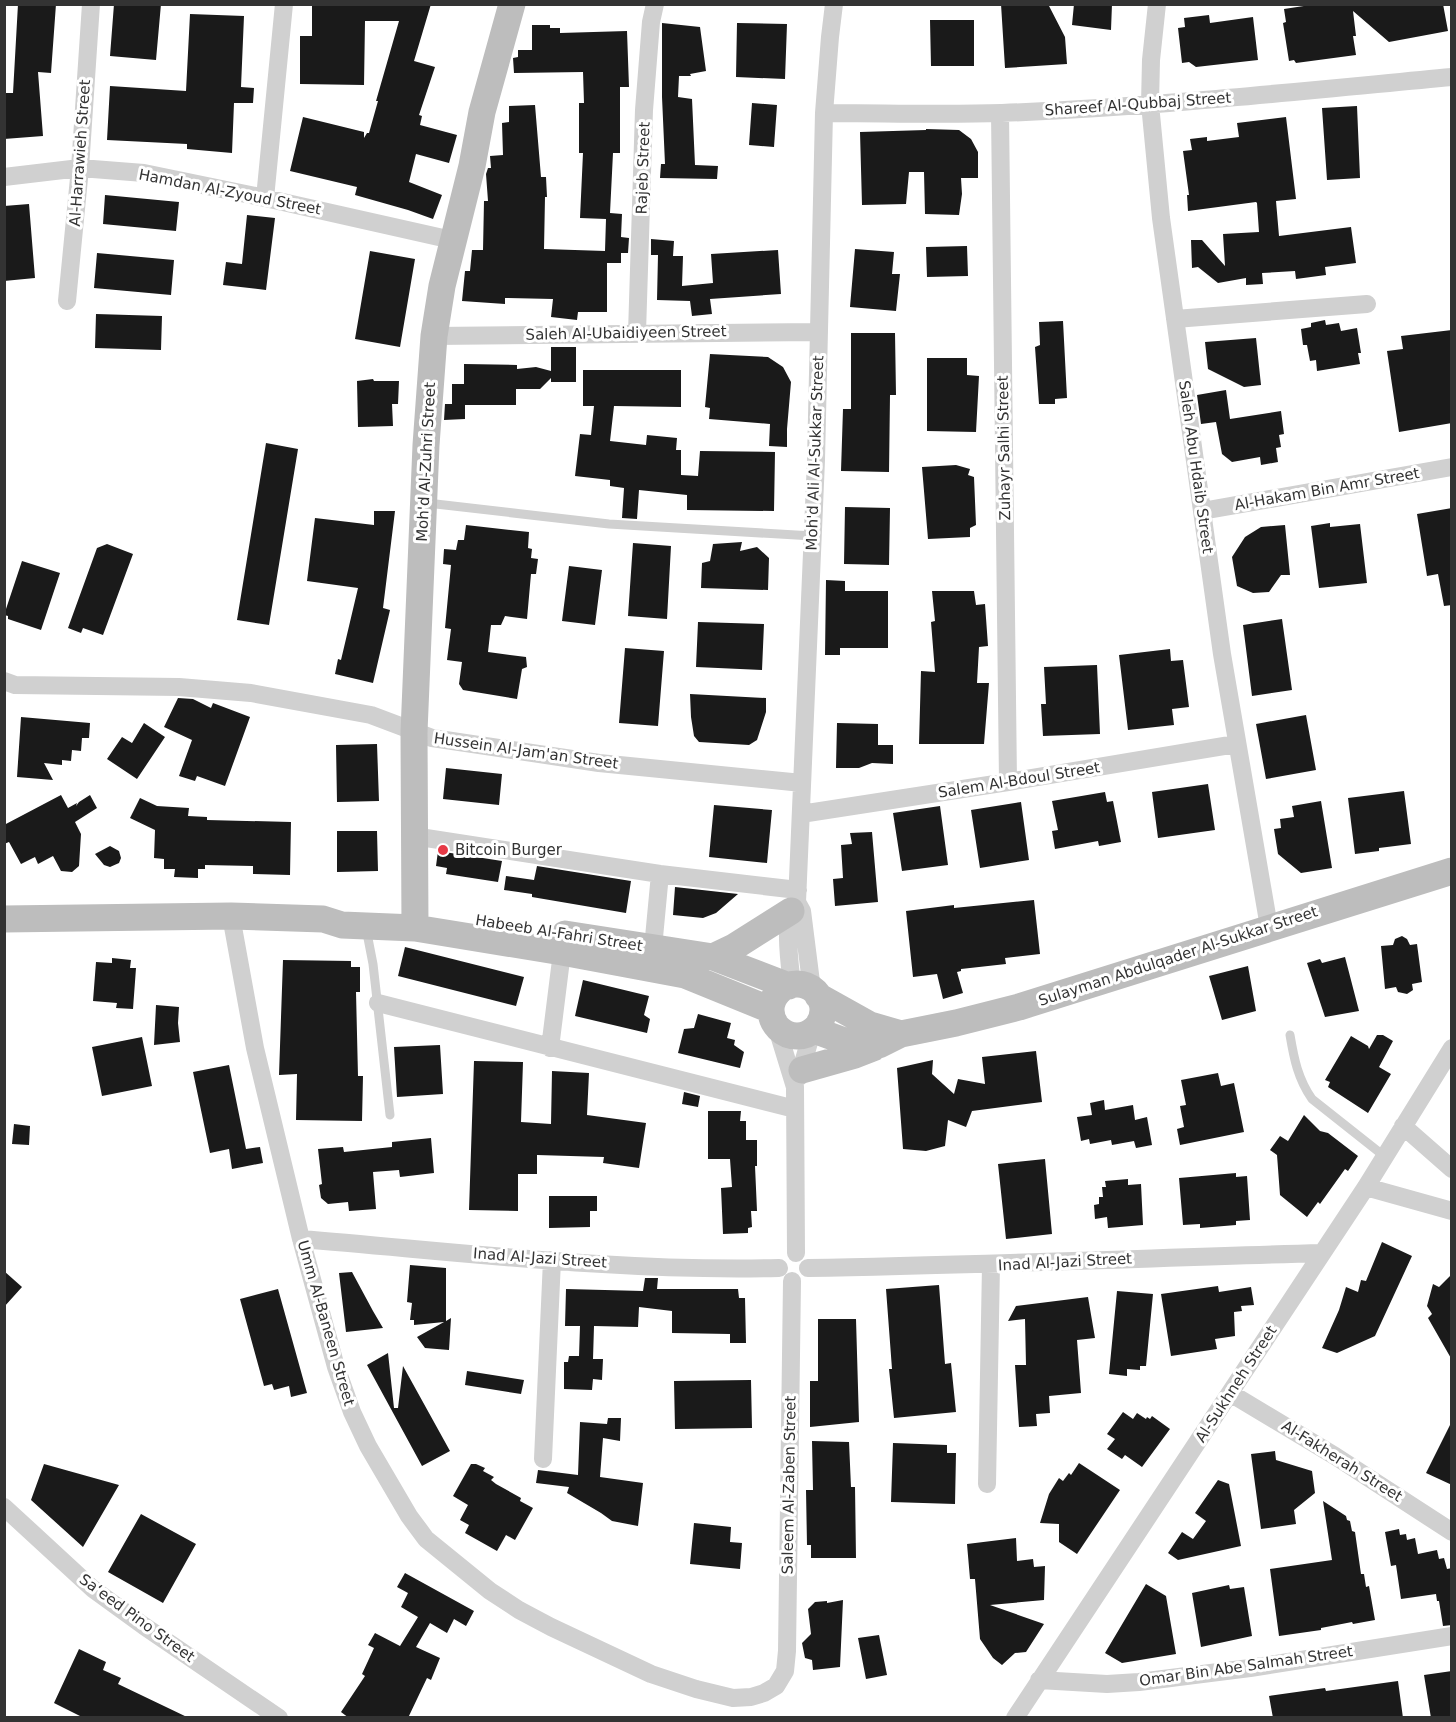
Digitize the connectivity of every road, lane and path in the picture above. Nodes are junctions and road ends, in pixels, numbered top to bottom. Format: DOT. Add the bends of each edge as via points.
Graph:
graph roads {
  1 [pos="91,4"];
  2 [pos="284,4"];
  3 [pos="512,4"];
  4 [pos="655,4"];
  5 [pos="834,4"];
  6 [pos="1157,4"];
  7 [pos="1452,77"];
  8 [pos="1150,104"];
  9 [pos="824,113"];
  10 [pos="1000,113"];
  11 [pos="80,168"];
  12 [pos="4,177"];
  13 [pos="265,198"];
  14 [pos="452,240"];
  15 [pos="67,301"];
  16 [pos="1367,304"];
  17 [pos="1175,319"];
  18 [pos="819,332"];
  19 [pos="637,333"];
  20 [pos="434,336"];
  21 [pos="1452,467"];
  22 [pos="424,502"];
  23 [pos="1202,511"];
  24 [pos="813,536"];
  25 [pos="4,681"];
  26 [pos="414,732"];
  27 [pos="1236,744"];
  28 [pos="1008,782"];
  29 [pos="802,783"];
  30 [pos="801,814"];
  31 [pos="413,836"];
  32 [pos="1452,871"];
  33 [pos="660,874"];
  34 [pos="795,901"];
  35 [pos="8,915"];
  36 [pos="231,916"];
  37 [pos="415,919"];
  38 [pos="323,920"];
  39 [pos="365,926"];
  40 [pos="1269,927"];
  41 [pos="653,948"];
  42 [pos="562,952"];
  43 [pos="713,957"];
  44 [pos="803,989"];
  45 [pos="378,1003"];
  46 [pos="774,1018"];
  47 [pos="813,1031"];
  48 [pos="1290,1035"];
  49 [pos="890,1040"];
  50 [pos="550,1048"];
  51 [pos="1452,1048"];
  52 [pos="799,1078"];
  53 [pos="795,1109"];
  54 [pos="390,1115"];
  55 [pos="1403,1126"];
  56 [pos="1384,1156"];
  57 [pos="1452,1169"];
  58 [pos="1366,1187"];
  59 [pos="1452,1211"];
  60 [pos="301,1239"];
  61 [pos="796,1253"];
  62 [pos="1322,1253"];
  63 [pos="552,1260"];
  64 [pos="991,1265"];
  65 [pos="808,1268"];
  66 [pos="786,1275"];
  67 [pos="1230,1393"];
  68 [pos="543,1459"];
  69 [pos="987,1484"];
  70 [pos="4,1507"];
  71 [pos="1452,1532"];
  72 [pos="1452,1636"];
  73 [pos="1040,1680"];
  74 [pos="776,1686"];
  75 [pos="279,1718"];
  76 [pos="1015,1718"];
  1 -- 11 [label="street, Al-Harrawieh Street"];
  2 -- 13 [label="street"];
  3 -- 14 [label="street, Moh'd Al-Zuhri Street"];
  4 -- 19 [label="street, Rajeb Street" via="645,110"];
  5 -- 9 [label="street, Moh'd Ali Al-Sukkar Street"];
  6 -- 8 [label="street, Saleh Abu Hdaib Street"];
  7 -- 8 [label="street, Shareef Al-Qubbaj Street"];
  8 -- 10 [label="street, Shareef Al-Qubbaj Street"];
  8 -- 17 [label="street, Saleh Abu Hdaib Street"];
  9 -- 10 [label="street, Shareef Al-Qubbaj Street"];
  9 -- 18 [label="street, Moh'd Ali Al-Sukkar Street"];
  10 -- 28 [label="street, Zuhayr Salhi Street"];
  11 -- 12 [label="street, Hamdan Al-Zyoud Street"];
  11 -- 13 [label="street, Hamdan Al-Zyoud Street" via="144,173"];
  11 -- 15 [label="street, Al-Harrawieh Street"];
  13 -- 14 [label="street, Hamdan Al-Zyoud Street"];
  14 -- 20 [label="street, Moh'd Al-Zuhri Street"];
  16 -- 17 [label="street"];
  17 -- 23 [label="street, Saleh Abu Hdaib Street"];
  18 -- 19 [label="street, Saleh Al-Ubaidiyeen Street"];
  18 -- 24 [label="street, Moh'd Ali Al-Sukkar Street"];
  19 -- 20 [label="street, Saleh Al-Ubaidiyeen Street"];
  20 -- 22 [label="street, Moh'd Al-Zuhri Street"];
  21 -- 23 [label="street, Al-Hakam Bin Amr Street"];
  22 -- 24 [label="lane" via="609,524"];
  22 -- 26 [label="street, Moh'd Al-Zuhri Street"];
  23 -- 27 [label="street, Saleh Abu Hdaib Street"];
  24 -- 29 [label="street, Moh'd Ali Al-Sukkar Street"];
  25 -- 26 [label="street, Hussein Al-Jam'an Street" via="15,686 179,687 250,693 370,715"];
  26 -- 29 [label="street, Hussein Al-Jam'an Street" via="599,763"];
  26 -- 31 [label="street, Moh'd Al-Zuhri Street"];
  27 -- 28 [label="street, Salem Al-Bdoul Street"];
  27 -- 40 [label="street, Saleh Abu Hdaib Street"];
  28 -- 30 [label="street, Salem Al-Bdoul Street"];
  29 -- 30 [label="street, Moh'd Ali Al-Sukkar Street"];
  30 -- 34 [label="street, Moh'd Ali Al-Sukkar Street"];
  31 -- 33 [label="street"];
  31 -- 37 [label="street, Moh'd Al-Zuhri Street"];
  32 -- 40 [label="street, Sulayman Abdulqader Al-Sukkar Street"];
  33 -- 34 [label="street"];
  33 -- 41 [label="street"];
  34 -- 43 [label="street" via="734,947"];
  34 -- 44 [label="street, Moh'd Ali Al-Sukkar Street" via="789,960"];
  35 -- 36 [label="street, Habeeb Al-Fahri Street"];
  36 -- 38 [label="street, Habeeb Al-Fahri Street"];
  36 -- 60 [label="street, Umm Al-Baneen Street" via="255,1048"];
  37 -- 38 [label="street, Habeeb Al-Fahri Street" via="342,914"];
  37 -- 39 [label="street, Habeeb Al-Fahri Street"];
  37 -- 41 [label="street, Habeeb Al-Fahri Street"];
  37 -- 42 [label="street, Habeeb Al-Fahri Street"];
  38 -- 39 [label="street, Habeeb Al-Fahri Street"];
  39 -- 45 [label="lane"];
  40 -- 49 [label="street, Sulayman Abdulqader Al-Sukkar Street" via="1019,1007"];
  41 -- 43 [label="street, Habeeb Al-Fahri Street"];
  42 -- 46 [label="street, Habeeb Al-Fahri Street" via="685,975"];
  42 -- 50 [label="street"];
  43 -- 44 [label="street, Habeeb Al-Fahri Street"];
  44 -- 46 [label="street" via="776,995"];
  44 -- 47 [label="street" via="823,1010"];
  44 -- 49 [label="street, Sulayman Abdulqader Al-Sukkar Street"];
  45 -- 50 [label="street"];
  45 -- 54 [label="lane"];
  46 -- 47 [label="street" via="789,1035"];
  46 -- 52 [label="street"];
  47 -- 49 [label="street, Sulayman Abdulqader Al-Sukkar Street" via="855,1045"];
  47 -- 52 [label="street"];
  48 -- 56 [label="lane" via="1295,1066 1312,1099"];
  49 -- 52 [label="street"];
  50 -- 53 [label="street"];
  51 -- 55 [label="street, Al-Sukhneh Street"];
  52 -- 53 [label="street"];
  53 -- 61 [label="street"];
  55 -- 56 [label="street, Al-Sukhneh Street"];
  55 -- 57 [label="street"];
  56 -- 58 [label="street, Al-Sukhneh Street"];
  58 -- 59 [label="street"];
  58 -- 62 [label="street, Al-Sukhneh Street"];
  60 -- 63 [label="street, Inad Al-Jazi Street"];
  60 -- 74 [label="street, Umm Al-Baneen Street" via="352,1412 396,1495 426,1539 519,1610 651,1674 733,1698 751,1697"];
  61 -- 65 [label="street" via="807,1261"];
  61 -- 66 [label="street" via="784,1256"];
  62 -- 64 [label="street, Inad Al-Jazi Street"];
  62 -- 67 [label="street, Al-Sukhneh Street"];
  63 -- 66 [label="street, Inad Al-Jazi Street"];
  63 -- 68 [label="street"];
  64 -- 65 [label="street, Inad Al-Jazi Street"];
  64 -- 69 [label="street"];
  65 -- 66 [label="street" via="799,1280"];
  66 -- 74 [label="street, Saleem Al-Zaben Street" via="788,1651 785,1671"];
  67 -- 71 [label="street, Al-Fakherah Street"];
  67 -- 73 [label="street, Al-Sukhneh Street"];
  70 -- 75 [label="street, Sa‘eed Pino Street" via="93,1589"];
  72 -- 73 [label="street, Omar Bin Abe Salmah Street" via="1139,1682"];
  73 -- 76 [label="street, Al-Sukhneh Street"];
}
